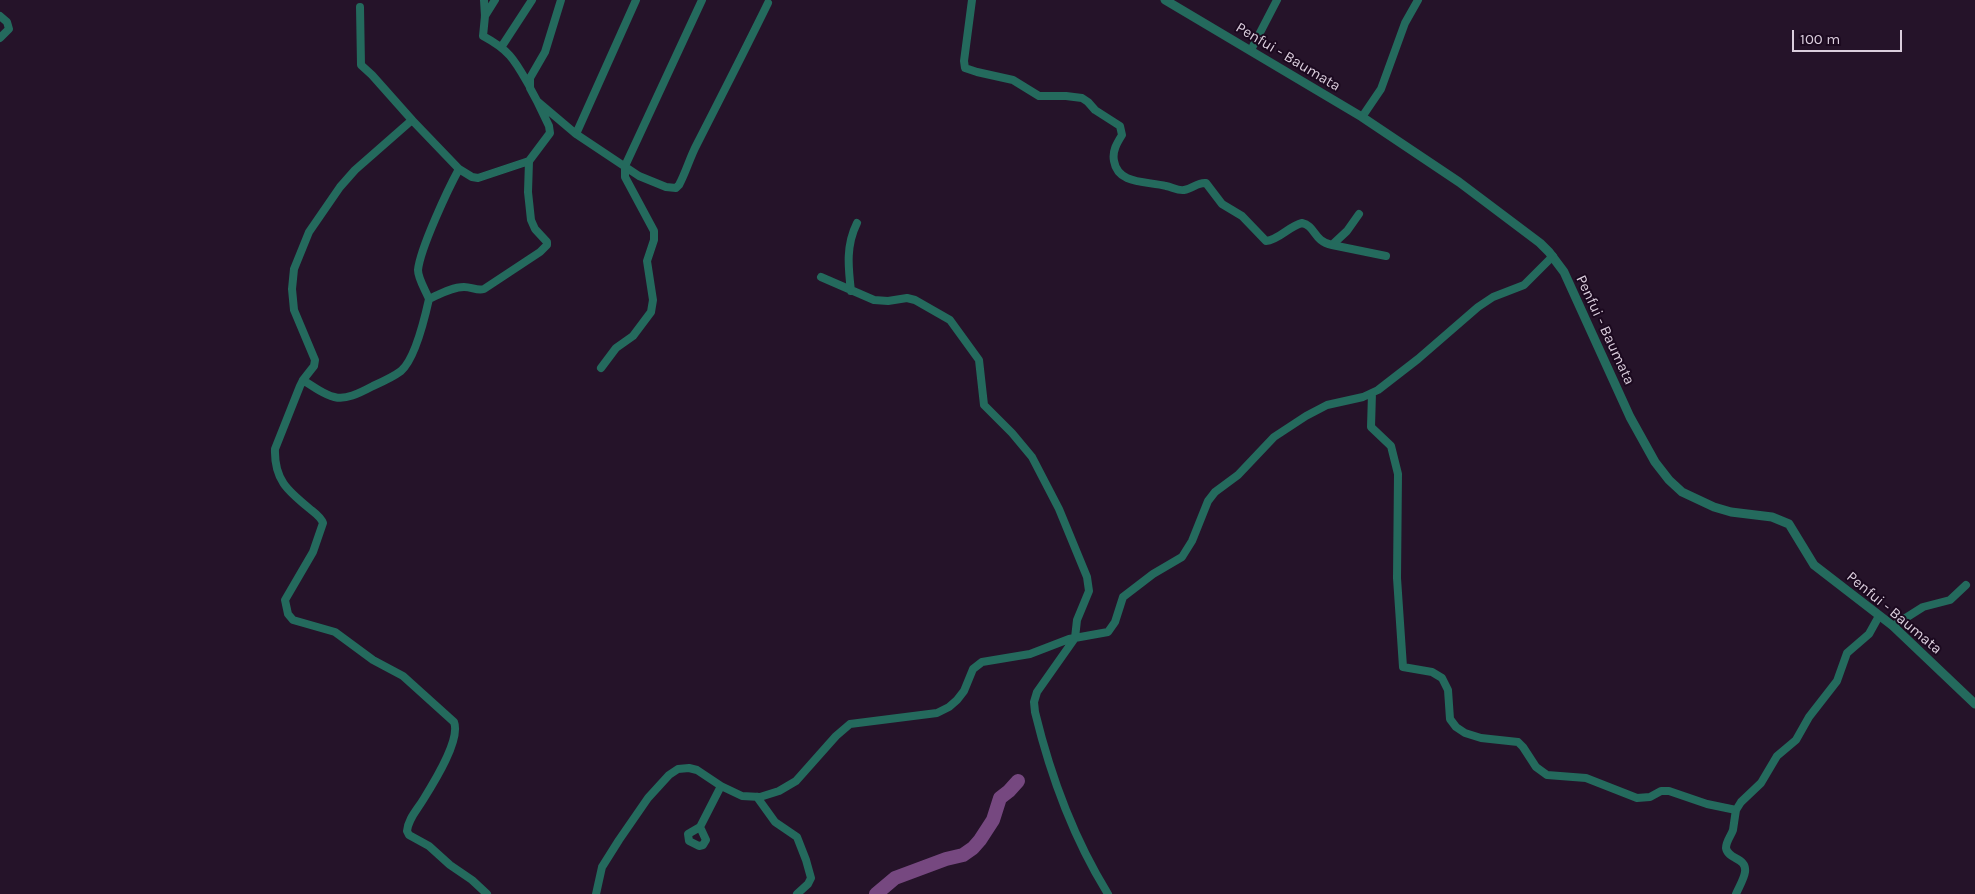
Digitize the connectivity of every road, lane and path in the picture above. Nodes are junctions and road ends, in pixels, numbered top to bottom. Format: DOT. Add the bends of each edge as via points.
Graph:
graph roads {
  1 [pos="484,0"];
  2 [pos="495,0"];
  3 [pos="532,0"];
  4 [pos="561,0"];
  5 [pos="636,0"];
  6 [pos="702,0"];
  7 [pos="972,0"];
  8 [pos="1164,0"];
  9 [pos="1277,0"];
  10 [pos="1418,0"];
  11 [pos="768,3"];
  12 [pos="360,7"];
  13 [pos="0,16"];
  14 [pos="485,16"];
  15 [pos="0,38"];
  16 [pos="502,46"];
  17 [pos="1251,50"];
  18 [pos="530,88"];
  19 [pos="537,101"];
  20 [pos="1362,117"];
  21 [pos="412,120"];
  22 [pos="576,134"];
  23 [pos="529,161"];
  24 [pos="625,166"];
  25 [pos="459,169"];
  26 [pos="1359,214"];
  27 [pos="857,223"];
  28 [pos="1332,245"];
  29 [pos="1386,256"];
  30 [pos="1553,256"];
  31 [pos="821,278"];
  32 [pos="851,291"];
  33 [pos="429,299"];
  34 [pos="602,368"];
  35 [pos="303,380"];
  36 [pos="1372,393"];
  37 [pos="1966,585"];
  38 [pos="1879,616"];
  39 [pos="1893,626"];
  40 [pos="1075,638"];
  41 [pos="1975,704"];
  42 [pos="721,786"];
  43 [pos="757,797"];
  44 [pos="1736,810"];
  45 [pos="700,826"];
  46 [pos="487,894"];
  47 [pos="596,894"];
  48 [pos="797,894"];
  49 [pos="1108,894"];
  50 [pos="1736,894"];
  1 -- 14 [label="street"];
  2 -- 14 [label="street"];
  3 -- 16 [label="street"];
  4 -- 18 [label="street" via="545,52 530,78"];
  5 -- 22 [label="street"];
  6 -- 24 [label="street"];
  7 -- 28 [label="street" via="965,68 1013,80 1039,96 1076,96 1088,102 1120,126 1122,135 1113,156 1116,169 1122,176 1184,190 1200,182 1206,183 1222,204 1242,216 1266,242 1302,223 1320,241"];
  8 -- 17 [label="street, Penfui - Baumata"];
  9 -- 17 [label="street"];
  10 -- 20 [label="street" via="1381,89"];
  11 -- 24 [label="street" via="678,186 671,188 654,184"];
  12 -- 21 [label="street" via="361,65"];
  13 -- 15 [label="street" via="7,22 9,30"];
  14 -- 16 [label="street" via="483,36"];
  16 -- 18 [label="street" via="514,59"];
  17 -- 20 [label="street, Penfui - Baumata"];
  18 -- 19 [label="street"];
  19 -- 22 [label="street"];
  19 -- 23 [label="street" via="550,133"];
  20 -- 30 [label="street, Penfui - Baumata" via="1459,182"];
  21 -- 25 [label="street"];
  21 -- 35 [label="street" via="355,170 309,232 292,276 294,310 315,360"];
  22 -- 24 [label="street"];
  23 -- 25 [label="street" via="478,178"];
  23 -- 33 [label="street" via="531,220 547,242 546,247 484,289 457,288"];
  24 -- 34 [label="street" via="625,177 654,231 647,261 654,300 647,318 633,336 616,348"];
  25 -- 33 [label="street" via="420,262 419,275"];
  26 -- 28 [label="street"];
  27 -- 32 [label="street" via="848,251"];
  28 -- 29 [label="street"];
  30 -- 36 [label="street" via="1524,285 1493,297 1478,307"];
  30 -- 38 [label="street, Penfui - Baumata" via="1564,272 1630,417 1669,480 1682,492 1714,507 1772,517 1789,524 1814,565"];
  31 -- 32 [label="street"];
  32 -- 40 [label="street" via="880,301 916,300 947,318 978,357 984,405 1032,457 1060,509 1087,577 1089,591 1077,620"];
  33 -- 35 [label="street" via="422,328 400,372 345,399 330,396"];
  35 -- 46 [label="street" via="278,442 275,459 287,490 323,523 313,552 285,598 288,614 296,622 335,632 373,660 403,676 454,722 455,734 443,764 407,831"];
  36 -- 40 [label="street" via="1327,405 1274,437 1208,501 1192,542 1182,557 1123,597 1111,630"];
  36 -- 44 [label="street" via="1371,427 1391,446 1399,481 1396,564 1403,667 1432,672 1442,678 1448,690 1451,723 1472,736 1518,742 1536,767 1547,775 1586,778 1637,798 1669,791"];
  37 -- 39 [label="street" via="1950,600 1923,607"];
  38 -- 39 [label="street, Penfui - Baumata"];
  38 -- 44 [label="street" via="1869,634 1848,653 1837,681 1796,740 1777,756 1761,783"];
  39 -- 41 [label="street, Penfui - Baumata"];
  40 -- 43 [label="street" via="1035,652 978,664 960,696 949,708 937,713 850,724 796,781"];
  40 -- 49 [label="street" via="1042,683 1034,707 1071,823"];
  42 -- 43 [label="street" via="742,796"];
  42 -- 45 [label="street"];
  42 -- 47 [label="street" via="694,768 678,768 648,798 604,863"];
  43 -- 48 [label="street" via="775,822 795,836 801,845 811,878"];
  44 -- 50 [label="street" via="1726,849 1745,867"];
}
